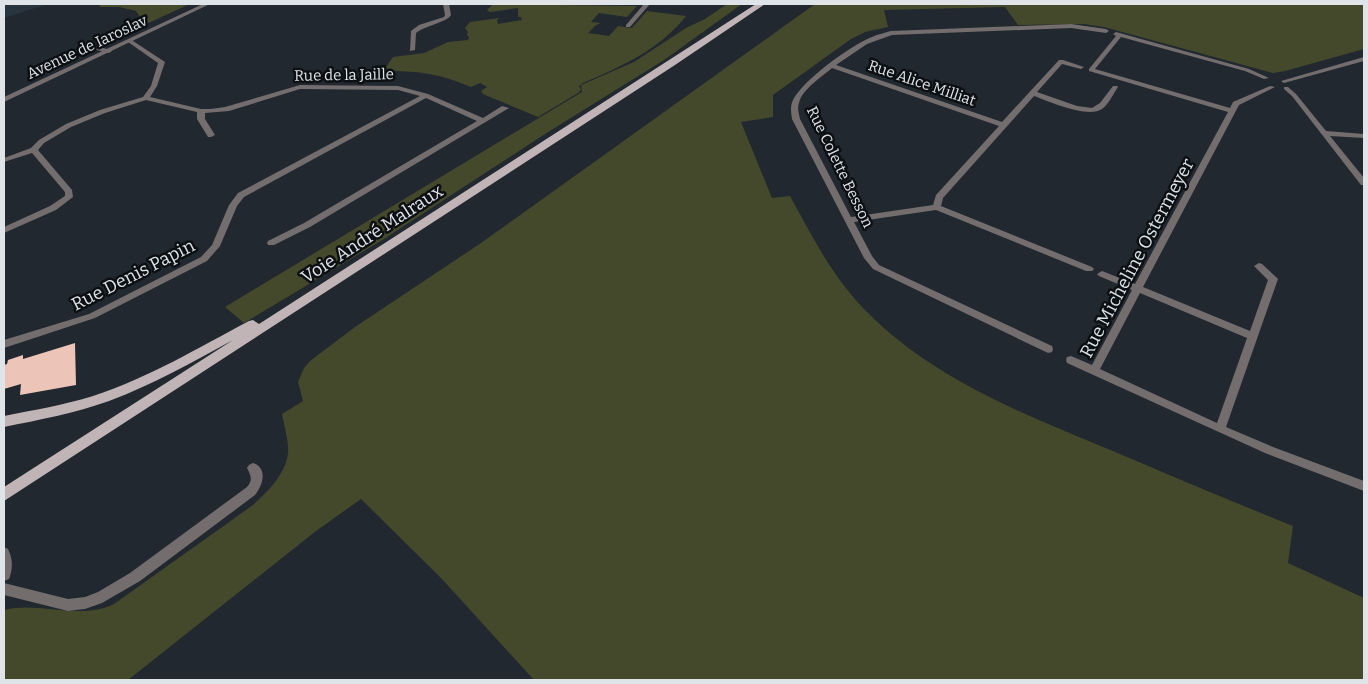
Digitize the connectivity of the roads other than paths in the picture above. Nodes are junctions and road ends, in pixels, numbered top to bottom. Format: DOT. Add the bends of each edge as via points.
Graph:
graph roads {
  1 [pos="207,4"];
  2 [pos="446,4"];
  3 [pos="647,4"];
  4 [pos="761,4"];
  5 [pos="628,26"];
  6 [pos="1106,31"];
  7 [pos="130,41"];
  8 [pos="87,46"];
  9 [pos="412,50"];
  10 [pos="109,51"];
  11 [pos="1364,59"];
  12 [pos="832,66"];
  13 [pos="1081,67"];
  14 [pos="1276,82"];
  15 [pos="1118,83"];
  16 [pos="1032,93"];
  17 [pos="426,95"];
  18 [pos="146,98"];
  19 [pos="4,100"];
  20 [pos="505,108"];
  21 [pos="201,111"];
  22 [pos="1232,112"];
  23 [pos="483,121"];
  24 [pos="1003,125"];
  25 [pos="1325,133"];
  26 [pos="211,135"];
  27 [pos="1364,136"];
  28 [pos="34,150"];
  29 [pos="4,160"];
  30 [pos="1364,183"];
  31 [pos="937,207"];
  32 [pos="849,220"];
  33 [pos="4,230"];
  34 [pos="271,243"];
  35 [pos="1259,266"];
  36 [pos="1089,269"];
  37 [pos="1102,274"];
  38 [pos="322,289"];
  39 [pos="1137,289"];
  40 [pos="1253,336"];
  41 [pos="4,344"];
  42 [pos="1048,349"];
  43 [pos="1071,360"];
  44 [pos="1094,370"];
  45 [pos="4,422"];
  46 [pos="1220,429"];
  47 [pos="253,468"];
  48 [pos="1364,486"];
  49 [pos="4,495"];
  50 [pos="4,554"];
  51 [pos="4,575"];
  52 [pos="4,589"];
  1 -- 7 [label="street, Avenue de Iaroslav"];
  2 -- 9 [label="street" via="446,18 413,32"];
  3 -- 5 [label="street"];
  4 -- 38 [label="main road, Voie André Malraux"];
  6 -- 12 [label="street, Rue Colette Besson" via="1071,26 891,34 858,45"];
  7 -- 10 [label="street, Avenue de Iaroslav"];
  7 -- 18 [label="street" via="162,62"];
  8 -- 10 [label="street"];
  10 -- 19 [label="street, Avenue de Iaroslav"];
  11 -- 14 [label="street, Rue Micheline Ostermeyer"];
  12 -- 24 [label="street, Rue Alice Milliat"];
  12 -- 32 [label="street, Rue Colette Besson" via="804,88 794,107 796,119"];
  13 -- 16 [label="street" via="1061,61"];
  14 -- 15 [label="street" via="1247,70 1118,35 1091,70"];
  14 -- 22 [label="street, Rue Micheline Ostermeyer" via="1242,100"];
  14 -- 25 [label="street" via="1294,95"];
  15 -- 16 [label="street" via="1099,108 1092,110"];
  15 -- 22 [label="street"];
  16 -- 24 [label="street"];
  17 -- 21 [label="street, Rue de la Jaille" via="398,88 300,87 226,109"];
  17 -- 23 [label="street, Rue de la Jaille"];
  17 -- 41 [label="street, Rue Denis Papin" via="241,195 233,205 211,253 188,269 92,316"];
  18 -- 21 [label="street, Rue de la Jaille"];
  18 -- 28 [label="street" via="55,132"];
  20 -- 23 [label="street"];
  21 -- 26 [label="street" via="201,119"];
  22 -- 39 [label="street, Rue Micheline Ostermeyer"];
  23 -- 34 [label="street"];
  24 -- 31 [label="street" via="939,197"];
  25 -- 27 [label="street"];
  25 -- 30 [label="street"];
  28 -- 29 [label="street"];
  28 -- 33 [label="street" via="69,192 69,198"];
  31 -- 32 [label="street"];
  31 -- 36 [label="street"];
  32 -- 42 [label="street, Rue Colette Besson" via="876,267"];
  35 -- 40 [label="street" via="1272,279"];
  37 -- 39 [label="street"];
  38 -- 45 [label="main road" via="145,381 79,405"];
  38 -- 49 [label="main road, Voie André Malraux"];
  39 -- 40 [label="street"];
  39 -- 44 [label="street, Rue Micheline Ostermeyer"];
  40 -- 46 [label="street"];
  43 -- 44 [label="street"];
  44 -- 46 [label="street, Rue Micheline Ostermeyer"];
  46 -- 48 [label="street, Rue Micheline Ostermeyer"];
  47 -- 52 [label="street" via="258,478 251,491 135,577 102,597 68,605"];
  50 -- 51 [label="street"];
}
